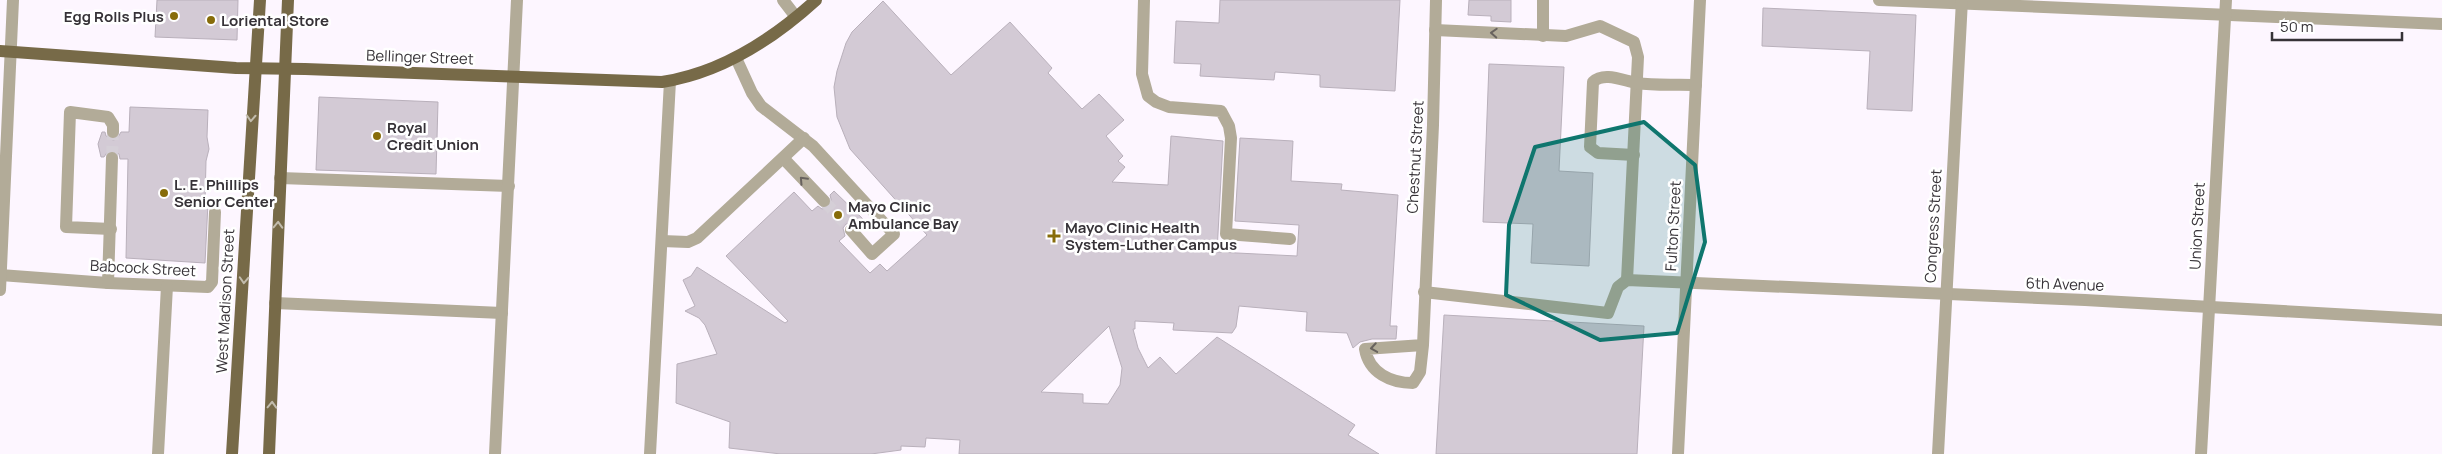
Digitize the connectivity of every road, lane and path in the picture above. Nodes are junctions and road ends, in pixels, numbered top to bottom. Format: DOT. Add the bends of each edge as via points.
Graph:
graph roads {
  1 [pos="13,0"];
  2 [pos="260,0"];
  3 [pos="288,0"];
  4 [pos="517,0"];
  5 [pos="783,0"];
  6 [pos="816,0"];
  7 [pos="1144,0"];
  8 [pos="1436,0"];
  9 [pos="1543,0"];
  10 [pos="1700,0"];
  11 [pos="1879,0"];
  12 [pos="2226,0"];
  13 [pos="1962,2"];
  14 [pos="2225,14"];
  15 [pos="796,17"];
  16 [pos="2442,24"];
  17 [pos="1435,30"];
  18 [pos="1542,36"];
  19 [pos="5,51"];
  20 [pos="736,58"];
  21 [pos="255,69"];
  22 [pos="285,69"];
  23 [pos="514,77"];
  24 [pos="670,81"];
  25 [pos="1637,83"];
  26 [pos="1696,85"];
  27 [pos="113,132"];
  28 [pos="804,138"];
  29 [pos="1634,155"];
  30 [pos="112,158"];
  31 [pos="783,158"];
  32 [pos="2,169"];
  33 [pos="280,178"];
  34 [pos="509,186"];
  35 [pos="824,201"];
  36 [pos="215,212"];
  37 [pos="111,230"];
  38 [pos="851,230"];
  39 [pos="1290,239"];
  40 [pos="662,241"];
  41 [pos="0,275"];
  42 [pos="1627,280"];
  43 [pos="1687,282"];
  44 [pos="108,283"];
  45 [pos="167,286"];
  46 [pos="0,290"];
  47 [pos="1424,292"];
  48 [pos="1946,296"];
  49 [pos="275,303"];
  50 [pos="2209,306"];
  51 [pos="502,313"];
  52 [pos="2442,320"];
  53 [pos="1423,345"];
  54 [pos="158,454"];
  55 [pos="232,454"];
  56 [pos="269,454"];
  57 [pos="495,454"];
  58 [pos="650,454"];
  59 [pos="1678,454"];
  60 [pos="1938,454"];
  61 [pos="2201,454"];
  1 -- 19 [label="street"];
  2 -- 21 [label="main road, West Madison Street"];
  3 -- 22 [label="main road"];
  4 -- 23 [label="street"];
  5 -- 15 [label="street"];
  6 -- 15 [label="main road, Bellinger Street"];
  7 -- 39 [label="street" via="1142,74 1144,88 1151,100 1169,107 1221,111 1229,126 1226,234"];
  8 -- 17 [label="street, Chestnut Street"];
  9 -- 18 [label="street"];
  10 -- 26 [label="street, Fulton Street"];
  11 -- 13 [label="street"];
  12 -- 14 [label="street, Union Street"];
  13 -- 14 [label="street"];
  13 -- 48 [label="street, Congress Street"];
  14 -- 16 [label="street"];
  14 -- 50 [label="street, Union Street"];
  15 -- 20 [label="main road, Bellinger Street"];
  18 -- 17 [label="street, one-way"];
  17 -- 47 [label="street, Chestnut Street"];
  18 -- 25 [label="street" via="1566,36 1607,27 1637,45"];
  19 -- 21 [label="main road, Bellinger Street"];
  19 -- 32 [label="street"];
  20 -- 24 [label="main road, Bellinger Street" via="704,72"];
  20 -- 28 [label="street" via="760,106"];
  21 -- 22 [label="main road, Bellinger Street"];
  21 -- 55 [label="main road, West Madison Street, one-way"];
  22 -- 23 [label="main road, Bellinger Street"];
  22 -- 33 [label="main road"];
  23 -- 24 [label="main road, Bellinger Street" via="647,83"];
  23 -- 34 [label="street"];
  24 -- 40 [label="street"];
  25 -- 26 [label="street"];
  25 -- 29 [label="street"];
  25 -- 29 [label="street" via="1618,78 1598,78 1591,86 1590,147 1598,153"];
  26 -- 43 [label="street, Fulton Street"];
  27 -- 37 [label="street" via="108,117 70,112 66,226"];
  28 -- 31 [label="street"];
  28 -- 38 [label="street" via="894,234 872,254"];
  29 -- 42 [label="street"];
  30 -- 37 [label="street"];
  35 -- 31 [label="street, one-way"];
  31 -- 40 [label="street" via="697,238 688,242"];
  32 -- 41 [label="street"];
  33 -- 34 [label="street"];
  49 -- 33 [label="main road, one-way"];
  34 -- 51 [label="street"];
  36 -- 45 [label="street, Babcock Street" via="212,282 202,287"];
  37 -- 44 [label="street"];
  40 -- 58 [label="street"];
  41 -- 44 [label="street, Babcock Street"];
  41 -- 46 [label="street"];
  42 -- 43 [label="street, 6th Avenue"];
  42 -- 47 [label="street" via="1618,287 1608,313"];
  43 -- 48 [label="street, 6th Avenue"];
  43 -- 59 [label="street, Fulton Street"];
  44 -- 45 [label="street, Babcock Street"];
  45 -- 54 [label="street"];
  47 -- 53 [label="street, Chestnut Street"];
  48 -- 50 [label="street, 6th Avenue"];
  48 -- 60 [label="street, Congress Street"];
  49 -- 51 [label="street"];
  56 -- 49 [label="main road, one-way"];
  50 -- 52 [label="street, 6th Avenue"];
  50 -- 61 [label="street, Union Street"];
  51 -- 57 [label="street"];
  53 -- 53 [label="street, Chestnut Street, one-way" via="1366,349 1367,358 1385,376 1402,383 1413,383 1420,372"];
}
